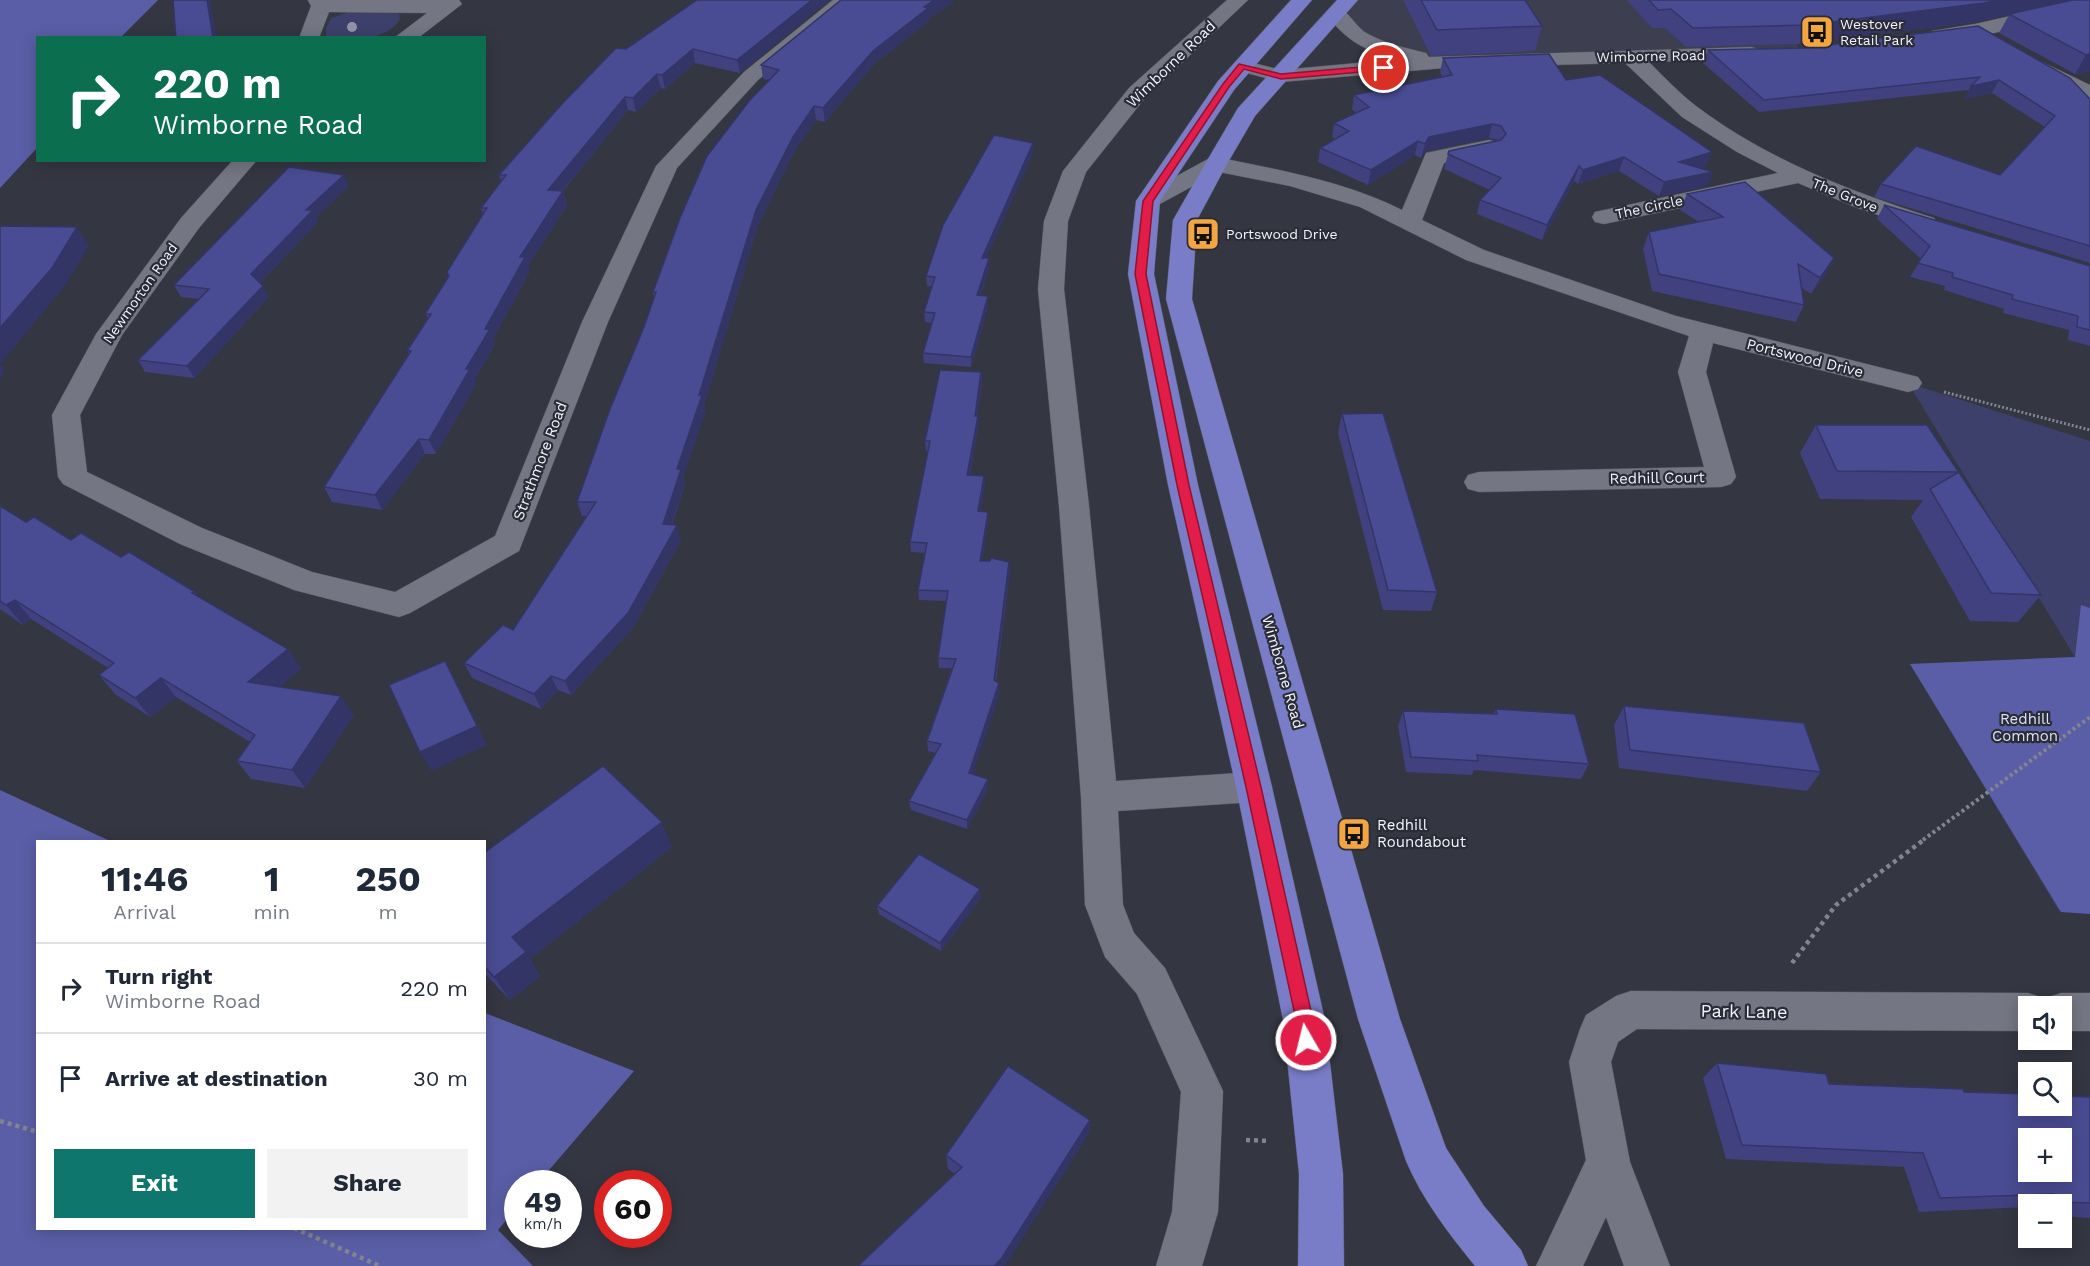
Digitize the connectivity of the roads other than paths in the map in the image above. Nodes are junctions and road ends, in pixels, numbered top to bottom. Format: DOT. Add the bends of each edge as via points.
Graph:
graph roads {
  1 [pos="845,0"];
  2 [pos="1238,0"];
  3 [pos="1302,0"];
  4 [pos="320,3"];
  5 [pos="454,4"];
  6 [pos="2090,4"];
  7 [pos="1342,6"];
  8 [pos="1975,30"];
  9 [pos="310,36"];
  10 [pos="407,36"];
  11 [pos="1916,38"];
  12 [pos="1995,42"];
  13 [pos="1765,53"];
  14 [pos="1630,56"];
  15 [pos="2026,59"];
  16 [pos="1444,62"];
  17 [pos="1242,66"];
  18 [pos="1281,76"];
  19 [pos="2090,94"];
  20 [pos="1489,147"];
  21 [pos="244,162"];
  22 [pos="1216,164"];
  23 [pos="1798,176"];
  24 [pos="1148,201"];
  25 [pos="1604,217"];
  26 [pos="1409,223"];
  27 [pos="1944,229"];
  28 [pos="1703,333"];
  29 [pos="1908,383"];
  30 [pos="73,477"];
  31 [pos="1479,482"];
  32 [pos="1254,787"];
  33 [pos="1099,798"];
  34 [pos="2018,1012"];
  35 [pos="2072,1012"];
  36 [pos="2090,1012"];
  37 [pos="1608,1162"];
  38 [pos="1179,1266"];
  39 [pos="1320,1266"];
  40 [pos="1505,1266"];
  41 [pos="1559,1266"];
  42 [pos="1647,1266"];
  1 -- 30 [label="street, Strathmore Road" via="751,76 668,166 595,322 508,543 399,605 305,582 191,536"];
  2 -- 33 [label="street, Wimborne Road" via="1130,102 1075,171 1056,221 1051,289"];
  3 -- 17 [label="main road"];
  4 -- 5 [label="street"];
  4 -- 9 [label="street"];
  5 -- 10 [label="street"];
  6 -- 8 [label="street"];
  7 -- 16 [label="street" via="1358,37 1389,51"];
  7 -- 18 [label="main road"];
  8 -- 11 [label="street"];
  8 -- 12 [label="street"];
  13 -- 14 [label="street, Wimborne Road"];
  14 -- 16 [label="street, Wimborne Road"];
  14 -- 23 [label="street, The Grove" via="1689,111"];
  15 -- 19 [label="street"];
  16 -- 18 [label="street, Wimborne Road"];
  17 -- 18 [label="street, Wimborne Road"];
  17 -- 24 [label="main road"];
  18 -- 22 [label="main road, Wimborne Road" via="1246,113"];
  20 -- 26 [label="street" via="1434,158"];
  21 -- 30 [label="street, Newmorton Road" via="190,223 109,334 66,415"];
  22 -- 24 [label="street"];
  22 -- 26 [label="street" via="1295,180 1368,202"];
  22 -- 40 [label="main road, Wimborne Road" via="1185,220 1179,299 1379,1019 1428,1161 1468,1222"];
  23 -- 25 [label="street, The Circle"];
  23 -- 27 [label="street, The Grove" via="1877,209"];
  24 -- 32 [label="main road" via="1141,274 1183,485"];
  26 -- 28 [label="street" via="1476,255"];
  28 -- 29 [label="street, Portswood Drive"];
  28 -- 31 [label="street, Redhill Court" via="1692,372 1721,477"];
  32 -- 33 [label="street"];
  32 -- 39 [label="main road" via="1304,1020 1321,1174"];
  33 -- 38 [label="street, Wimborne Road" via="1104,905 1119,944 1151,981 1202,1091 1195,1212"];
  34 -- 37 [label="street, Park Lane" via="1631,1010 1601,1029 1590,1062"];
  35 -- 36 [label="street"];
  37 -- 41 [label="street"];
  37 -- 42 [label="street, Park Lane"];
}
